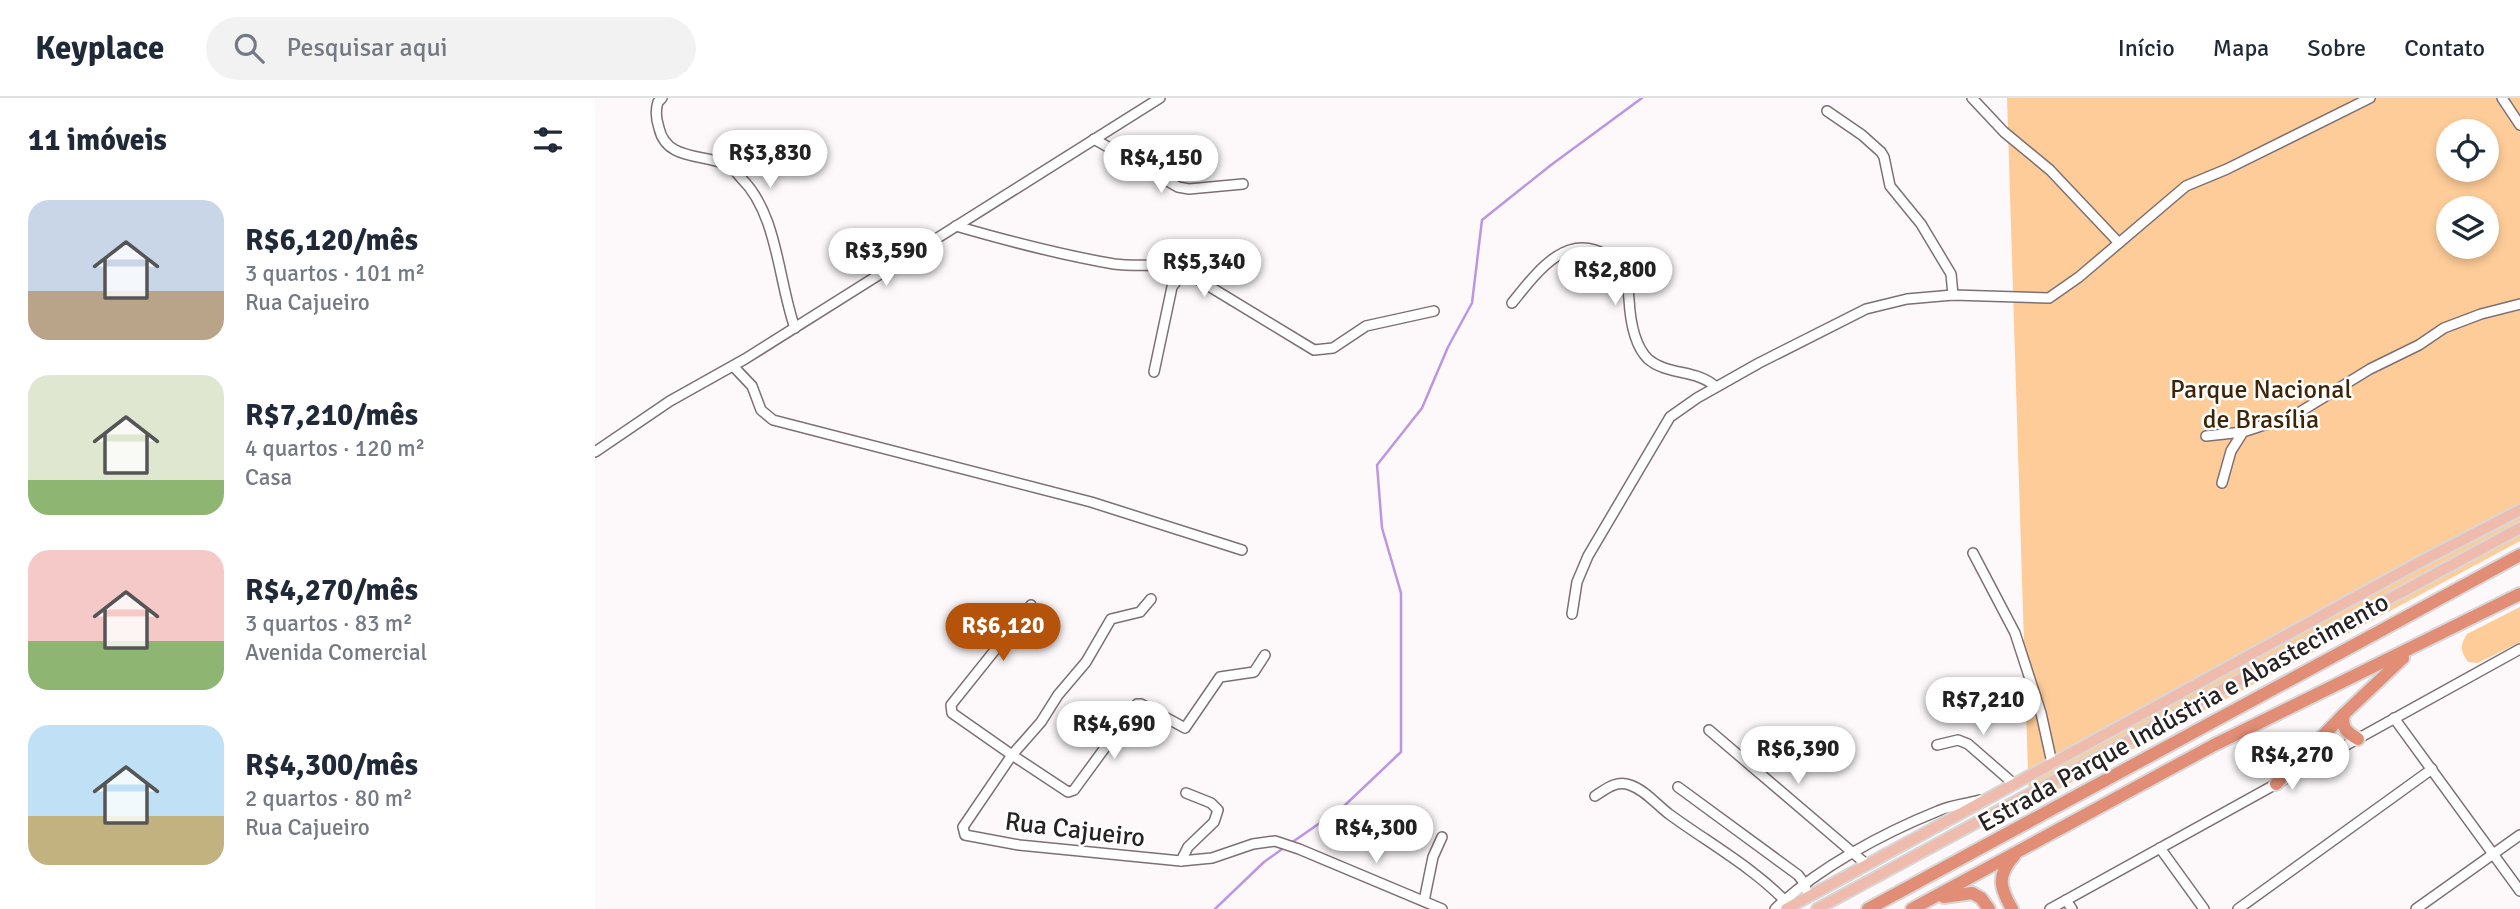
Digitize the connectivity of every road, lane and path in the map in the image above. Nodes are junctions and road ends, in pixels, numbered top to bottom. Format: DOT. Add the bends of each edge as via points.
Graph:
graph roads {
  1 [pos="662,98"];
  2 [pos="1160,98"];
  3 [pos="1972,98"];
  4 [pos="2370,98"];
  5 [pos="2502,98"];
  6 [pos="1827,111"];
  7 [pos="2520,125"];
  8 [pos="1094,139"];
  9 [pos="1243,184"];
  10 [pos="956,226"];
  11 [pos="2119,243"];
  12 [pos="1184,271"];
  13 [pos="1953,295"];
  14 [pos="1512,303"];
  15 [pos="2520,304"];
  16 [pos="1434,311"];
  17 [pos="795,328"];
  18 [pos="733,366"];
  19 [pos="1153,372"];
  20 [pos="1716,387"];
  21 [pos="2243,432"];
  22 [pos="2206,436"];
  23 [pos="595,452"];
  24 [pos="2222,483"];
  25 [pos="2520,510"];
  26 [pos="2520,528"];
  27 [pos="1242,550"];
  28 [pos="1973,553"];
  29 [pos="2520,555"];
  30 [pos="2520,594"];
  31 [pos="1151,599"];
  32 [pos="1031,605"];
  33 [pos="1572,614"];
  34 [pos="2413,648"];
  35 [pos="2520,649"];
  36 [pos="1265,655"];
  37 [pos="2253,699"];
  38 [pos="2344,713"];
  39 [pos="2394,718"];
  40 [pos="2263,722"];
  41 [pos="1709,730"];
  42 [pos="2358,739"];
  43 [pos="1937,745"];
  44 [pos="1011,755"];
  45 [pos="2052,763"];
  46 [pos="2431,769"];
  47 [pos="2014,784"];
  48 [pos="2276,784"];
  49 [pos="1678,787"];
  50 [pos="1186,793"];
  51 [pos="1595,796"];
  52 [pos="1985,799"];
  53 [pos="2520,835"];
  54 [pos="1442,837"];
  55 [pos="2159,848"];
  56 [pos="2021,850"];
  57 [pos="1853,852"];
  58 [pos="2493,853"];
  59 [pos="1181,860"];
  60 [pos="1866,864"];
  61 [pos="1805,884"];
  62 [pos="2520,891"];
  63 [pos="1807,897"];
  64 [pos="2066,900"];
  65 [pos="1424,901"];
  66 [pos="1925,902"];
  67 [pos="1787,905"];
  68 [pos="1441,909"];
  69 [pos="1775,909"];
  70 [pos="1817,909"];
  71 [pos="1868,909"];
  72 [pos="1912,909"];
  73 [pos="1989,909"];
  74 [pos="2012,909"];
  75 [pos="2050,909"];
  76 [pos="2072,909"];
  77 [pos="2204,909"];
  78 [pos="2238,909"];
  79 [pos="2416,909"];
  1 -- 17 [label="street" via="656,116 661,139 695,158 725,164 755,193 769,227"];
  2 -- 8 [label="street"];
  3 -- 11 [label="street" via="2050,170"];
  4 -- 11 [label="street" via="2227,169 2195,180"];
  5 -- 7 [label="street"];
  6 -- 13 [label="street" via="1881,152 1890,186 1921,224 1951,274"];
  8 -- 9 [label="street" via="1178,187"];
  8 -- 10 [label="street"];
  10 -- 12 [label="street" via="1104,261"];
  10 -- 17 [label="street"];
  11 -- 13 [label="street" via="2049,298"];
  12 -- 16 [label="street" via="1314,350 1333,348 1366,326"];
  12 -- 19 [label="street" via="1171,287"];
  13 -- 20 [label="street" via="1866,309"];
  14 -- 20 [label="street" via="1548,261 1577,247 1602,253 1624,268 1634,334 1647,358"];
  15 -- 21 [label="street" via="2444,328 2295,415"];
  17 -- 18 [label="street"];
  18 -- 23 [label="street" via="670,401"];
  18 -- 27 [label="street" via="752,386 761,410 773,420 1091,502"];
  20 -- 33 [label="street" via="1679,409 1662,427 1588,556 1577,582"];
  21 -- 22 [label="street"];
  21 -- 24 [label="street" via="2231,451"];
  25 -- 45 [label="main road"];
  26 -- 70 [label="main road"];
  28 -- 45 [label="street" via="2015,633"];
  29 -- 37 [label="highway, Estrada Parque Indústria e Abastecimento"];
  30 -- 34 [label="highway, Estrada Parque Indústria e Abastecimento"];
  31 -- 44 [label="street" via="1140,612 1111,619 1086,662"];
  32 -- 44 [label="street, Rua Cajueiro" via="950,709"];
  34 -- 38 [label="highway"];
  34 -- 40 [label="highway, Estrada Parque Indústria e Abastecimento"];
  35 -- 39 [label="street"];
  36 -- 44 [label="street, Rua Cajueiro" via="1254,672 1220,677 1185,728 1137,704 1071,792"];
  37 -- 40 [label="highway" via="2250,714"];
  37 -- 71 [label="highway, Estrada Parque Indústria e Abastecimento"];
  38 -- 42 [label="highway" via="2343,726"];
  38 -- 48 [label="highway"];
  39 -- 42 [label="street"];
  39 -- 46 [label="street"];
  40 -- 56 [label="highway, Estrada Parque Indústria e Abastecimento"];
  41 -- 57 [label="street"];
  42 -- 48 [label="street"];
  43 -- 47 [label="street" via="1958,740 1968,744"];
  44 -- 59 [label="street, Rua Cajueiro" via="964,827 965,835 1019,845"];
  45 -- 47 [label="main road"];
  46 -- 58 [label="street"];
  46 -- 78 [label="street"];
  47 -- 52 [label="main road"];
  48 -- 55 [label="street"];
  49 -- 61 [label="street"];
  50 -- 59 [label="street" via="1218,810 1214,822"];
  51 -- 67 [label="street" via="1619,783 1640,790 1773,888"];
  52 -- 57 [label="street" via="1939,810"];
  52 -- 60 [label="main road"];
  53 -- 58 [label="street"];
  54 -- 65 [label="street"];
  55 -- 64 [label="street"];
  55 -- 77 [label="street"];
  56 -- 66 [label="highway, Estrada Parque Indústria e Abastecimento"];
  56 -- 74 [label="highway" via="2005,866 2001,882"];
  57 -- 60 [label="street"];
  57 -- 61 [label="street"];
  58 -- 62 [label="street"];
  58 -- 79 [label="street"];
  59 -- 65 [label="street, Rua Cajueiro" via="1212,858 1275,841"];
  60 -- 63 [label="main road"];
  61 -- 63 [label="street"];
  61 -- 67 [label="street"];
  63 -- 67 [label="main road"];
  64 -- 75 [label="street"];
  64 -- 76 [label="street"];
  65 -- 68 [label="street"];
  66 -- 72 [label="highway, Estrada Parque Indústria e Abastecimento"];
  66 -- 73 [label="highway" via="1972,893"];
  67 -- 69 [label="street"];
}
